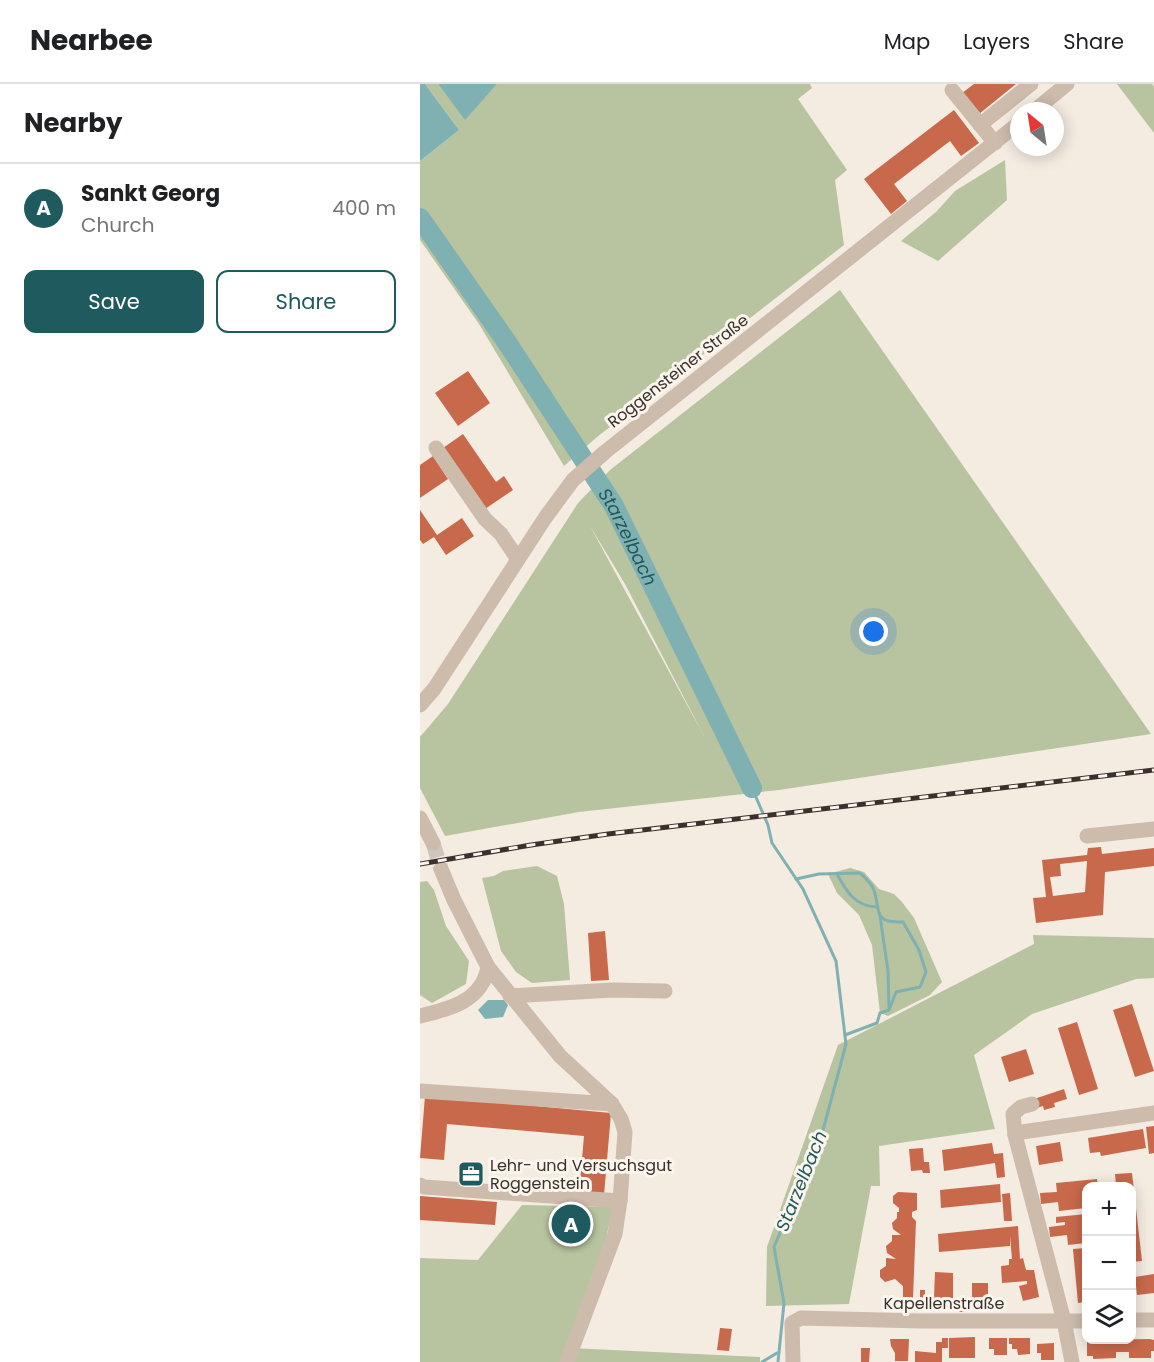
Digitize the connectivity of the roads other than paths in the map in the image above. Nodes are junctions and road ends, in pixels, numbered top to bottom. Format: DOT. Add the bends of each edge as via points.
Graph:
graph roads {
  1 [pos="1030,84"];
  2 [pos="1067,84"];
  3 [pos="952,90"];
  4 [pos="1045,102"];
  5 [pos="980,125"];
  6 [pos="1010,130"];
  7 [pos="994,143"];
  8 [pos="436,448"];
  9 [pos="517,558"];
  10 [pos="420,705"];
  11 [pos="420,818"];
  12 [pos="1154,829"];
  13 [pos="1087,836"];
  14 [pos="433,843"];
  15 [pos="441,869"];
  16 [pos="488,967"];
  17 [pos="665,992"];
  18 [pos="510,996"];
  19 [pos="420,1016"];
  20 [pos="420,1091"];
  21 [pos="612,1104"];
  22 [pos="1032,1104"];
  23 [pos="1154,1113"];
  24 [pos="1015,1135"];
  25 [pos="420,1185"];
  26 [pos="620,1201"];
  27 [pos="1136,1320"];
  28 [pos="1154,1320"];
  29 [pos="1064,1321"];
  30 [pos="1082,1321"];
  31 [pos="567,1362"];
  32 [pos="793,1362"];
  33 [pos="1072,1362"];
  1 -- 5 [label="street"];
  2 -- 4 [label="street"];
  3 -- 5 [label="street"];
  5 -- 7 [label="street"];
  6 -- 7 [label="street, Roggensteiner Straße"];
  7 -- 9 [label="street, Roggensteiner Straße" via="605,452 573,480"];
  8 -- 9 [label="street" via="484,519 501,534"];
  9 -- 10 [label="street, Roggensteiner Straße"];
  11 -- 14 [label="street"];
  12 -- 13 [label="street"];
  15 -- 16 [label="street"];
  16 -- 18 [label="street"];
  16 -- 19 [label="street" via="486,980 461,1004"];
  17 -- 18 [label="street" via="612,990"];
  18 -- 21 [label="street" via="560,1056"];
  20 -- 21 [label="street"];
  21 -- 26 [label="street" via="625,1132"];
  22 -- 24 [label="street" via="1013,1114"];
  23 -- 24 [label="street"];
  24 -- 29 [label="street" via="1045,1233"];
  25 -- 26 [label="street"];
  26 -- 31 [label="street" via="615,1234"];
  27 -- 28 [label="street"];
  29 -- 30 [label="street, Kapellenstraße"];
  29 -- 32 [label="street, Kapellenstraße" via="801,1318 792,1323"];
  29 -- 33 [label="street"];
}
